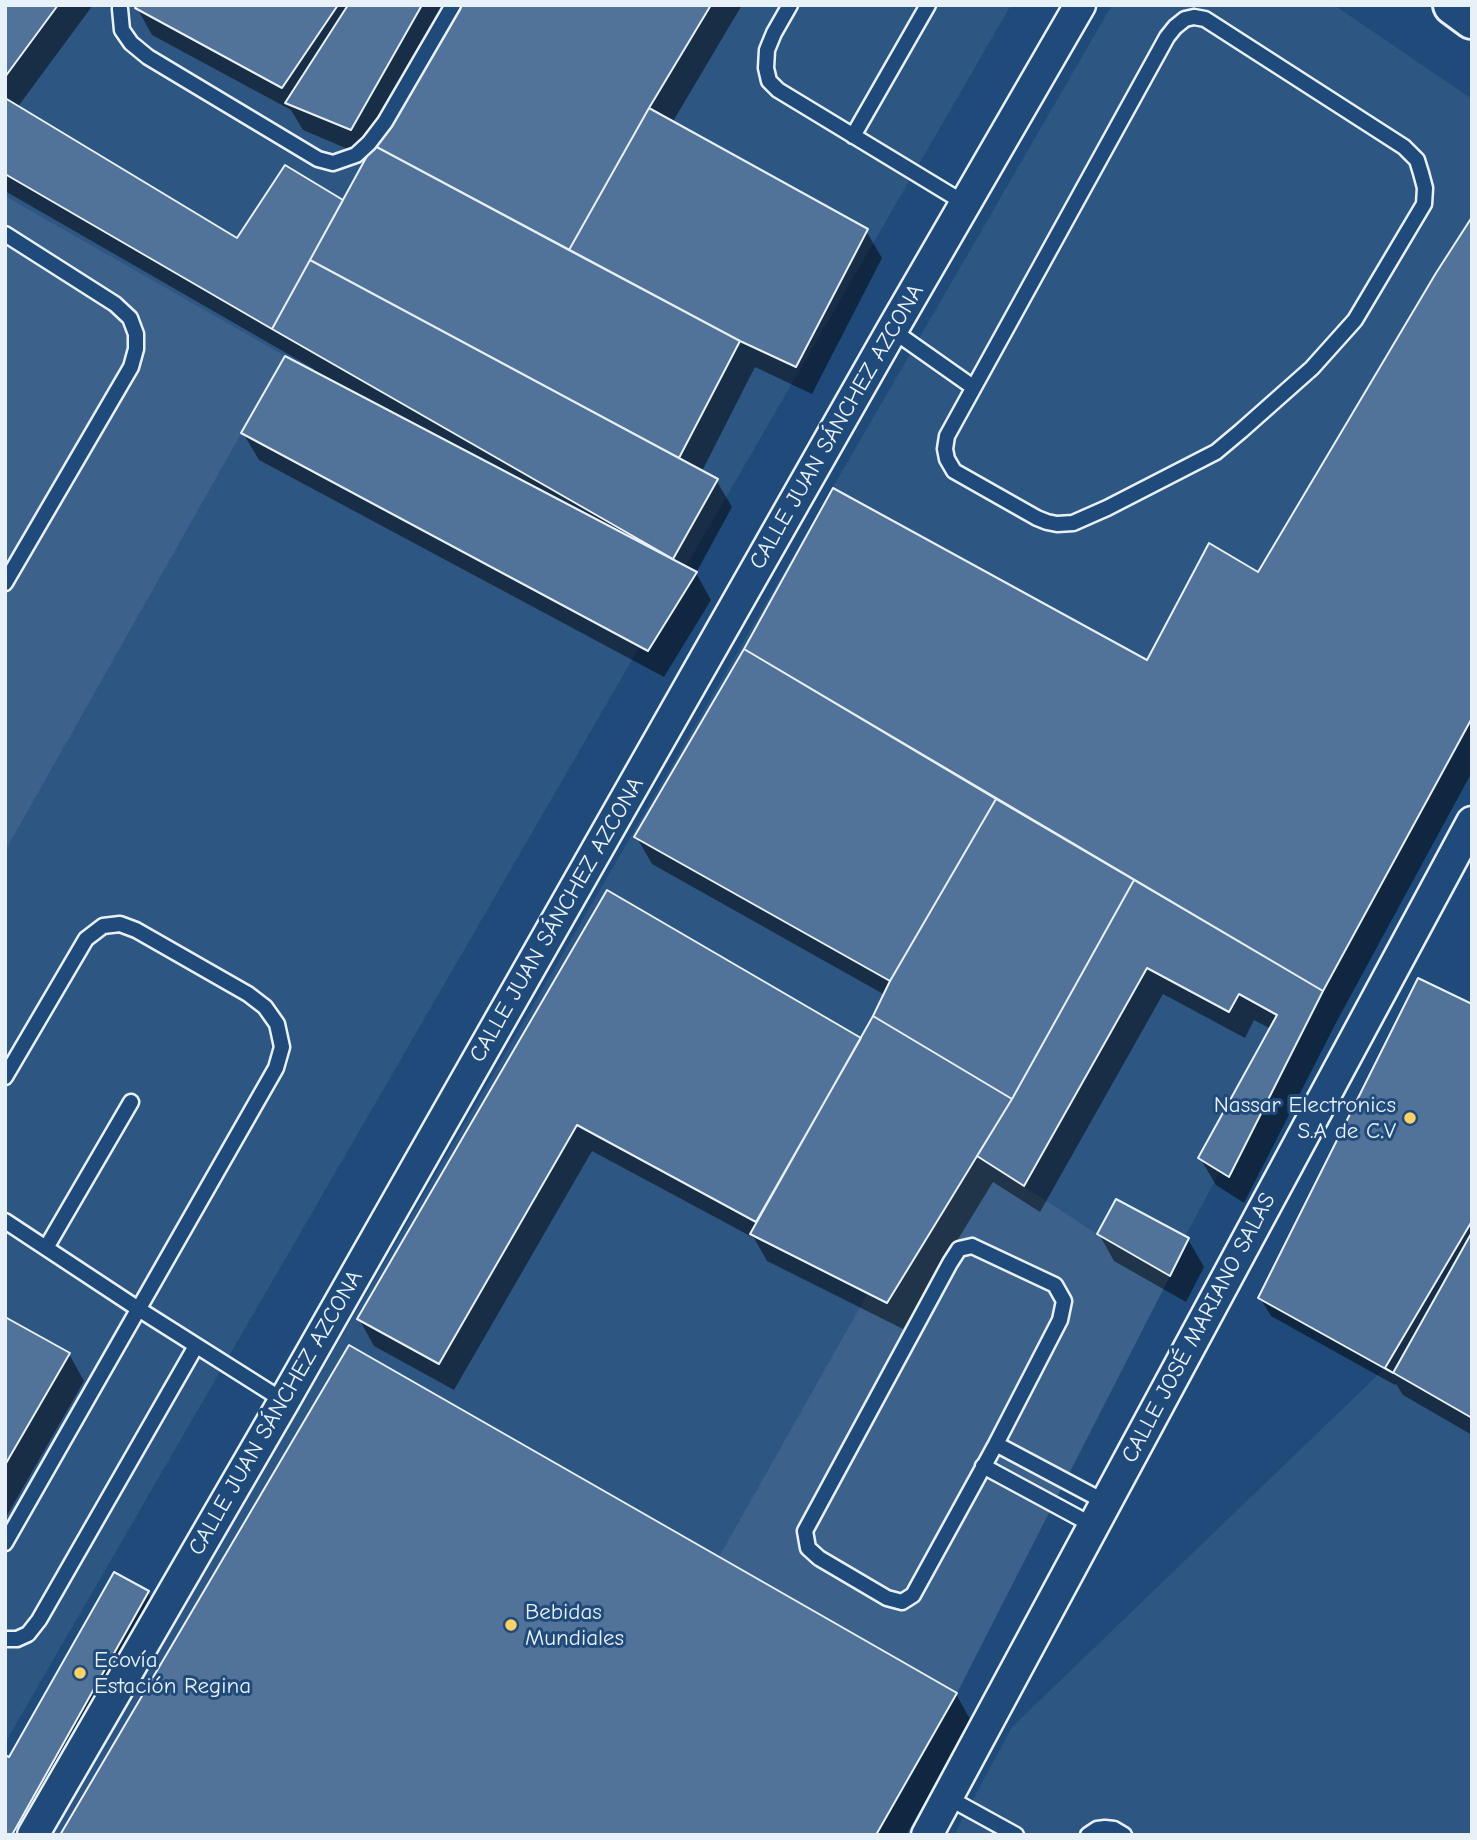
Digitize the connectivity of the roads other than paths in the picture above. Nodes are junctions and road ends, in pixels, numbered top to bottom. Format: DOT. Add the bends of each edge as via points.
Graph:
graph roads {
  1 [pos="453,5"];
  2 [pos="790,5"];
  3 [pos="928,5"];
  4 [pos="1080,5"];
  5 [pos="1453,5"];
  6 [pos="120,9"];
  7 [pos="1472,19"];
  8 [pos="853,136"];
  9 [pos="965,204"];
  10 [pos="5,234"];
  11 [pos="892,330"];
  12 [pos="973,387"];
  13 [pos="5,583"];
  14 [pos="1472,822"];
  15 [pos="5,1077"];
  16 [pos="131,1101"];
  17 [pos="5,1221"];
  18 [pos="46,1248"];
  19 [pos="140,1310"];
  20 [pos="196,1346"];
  21 [pos="284,1401"];
  22 [pos="996,1444"];
  23 [pos="984,1466"];
  24 [pos="1099,1514"];
  25 [pos="5,1543"];
  26 [pos="5,1639"];
  27 [pos="947,1797"];
  28 [pos="33,1835"];
  29 [pos="927,1835"];
  30 [pos="1016,1835"];
  31 [pos="1088,1835"];
  32 [pos="1124,1835"];
  1 -- 6 [label="lane" via="385,122 356,155 333,163 318,159 148,57 122,30"];
  2 -- 8 [label="lane" via="767,50 769,81"];
  3 -- 8 [label="lane"];
  4 -- 9 [label="street, CALLE JUAN SÁNCHEZ AZCONA"];
  5 -- 7 [label="main road"];
  8 -- 9 [label="lane"];
  9 -- 11 [label="street, CALLE JUAN SÁNCHEZ AZCONA"];
  10 -- 13 [label="lane" via="115,304 130,318 136,349 131,367"];
  11 -- 12 [label="lane"];
  11 -- 21 [label="street, CALLE JUAN SÁNCHEZ AZCONA"];
  12 -- 12 [label="lane" via="947,436 947,459 954,471 1037,519 1073,523 1184,469 1241,432 1312,368 1355,320 1423,204 1425,188 1417,160 1404,147 1206,19 1185,19 1167,37"];
  14 -- 24 [label="street, CALLE JOSÉ MARIANO SALAS"];
  15 -- 19 [label="lane" via="86,939 103,926 120,924 136,929 248,994 277,1024 282,1047 276,1068"];
  16 -- 18 [label="lane"];
  17 -- 18 [label="lane"];
  18 -- 19 [label="lane"];
  19 -- 20 [label="lane"];
  19 -- 25 [label="lane"];
  20 -- 21 [label="lane"];
  20 -- 26 [label="lane" via="39,1620 28,1634"];
  21 -- 28 [label="street, CALLE JUAN SÁNCHEZ AZCONA"];
  22 -- 23 [label="lane"];
  22 -- 23 [label="lane" via="1060,1320 1064,1301 1055,1286 972,1246 959,1249 943,1276 806,1531 808,1548 887,1598 902,1602 913,1595"];
  22 -- 24 [label="lane"];
  23 -- 24 [label="lane"];
  24 -- 27 [label="street, CALLE JOSÉ MARIANO SALAS"];
  27 -- 29 [label="street, CALLE JOSÉ MARIANO SALAS"];
  27 -- 30 [label="lane"];
  31 -- 32 [label="lane" via="1105,1828"];
}
